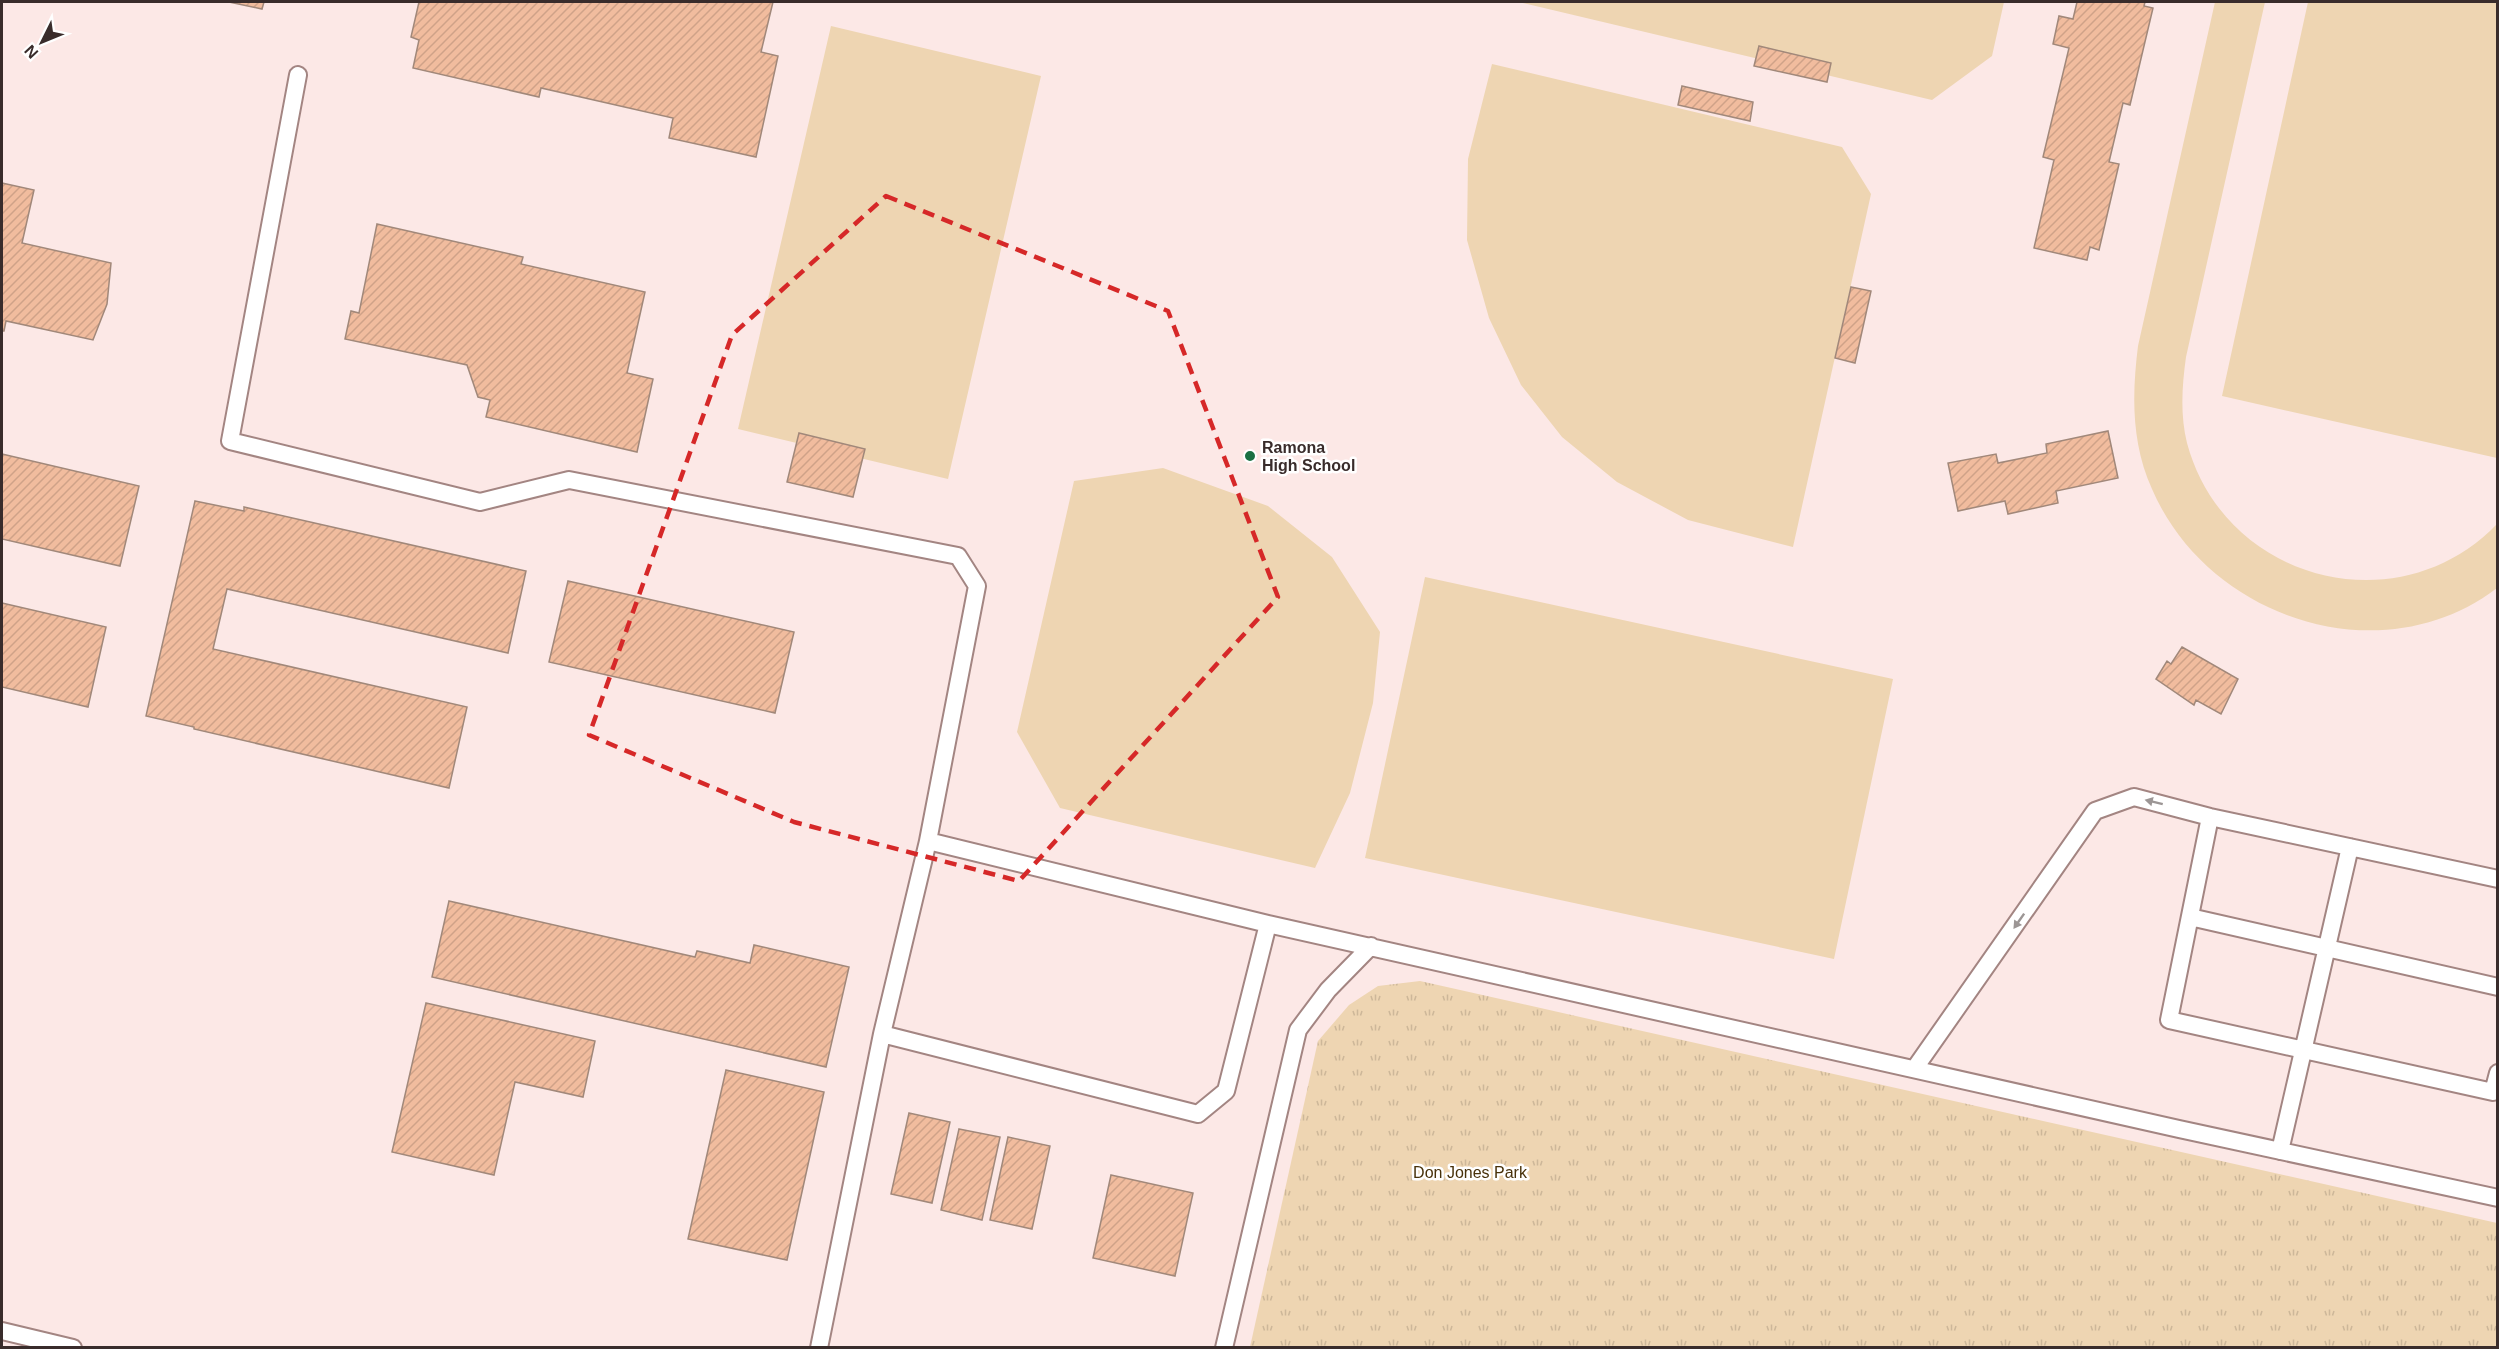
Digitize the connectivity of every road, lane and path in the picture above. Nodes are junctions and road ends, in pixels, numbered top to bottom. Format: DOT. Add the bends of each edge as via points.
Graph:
graph roads {
  1 [pos="298,75"];
  2 [pos="2210,817"];
  3 [pos="928,841"];
  4 [pos="2350,847"];
  5 [pos="2498,879"];
  6 [pos="2190,917"];
  7 [pos="1268,924"];
  8 [pos="1371,946"];
  9 [pos="2327,948"];
  10 [pos="2498,987"];
  11 [pos="882,1034"];
  12 [pos="2303,1050"];
  13 [pos="1915,1068"];
  14 [pos="2498,1073"];
  15 [pos="2280,1151"];
  16 [pos="2498,1198"];
  17 [pos="2,1331"];
  18 [pos="73,1347"];
  19 [pos="819,1347"];
  20 [pos="1224,1347"];
  1 -- 3 [label="lane" via="230,441 480,502 569,480 958,556 977,586"];
  2 -- 4 [label="lane"];
  2 -- 6 [label="lane"];
  2 -- 13 [label="lane, one-way" via="2134,797 2095,811"];
  3 -- 7 [label="lane"];
  3 -- 11 [label="lane"];
  4 -- 5 [label="lane"];
  4 -- 9 [label="lane"];
  6 -- 9 [label="lane"];
  6 -- 12 [label="lane" via="2169,1020"];
  7 -- 8 [label="lane"];
  7 -- 11 [label="lane" via="1226,1091 1198,1114"];
  8 -- 13 [label="lane"];
  8 -- 20 [label="lane" via="1328,990 1298,1030"];
  9 -- 10 [label="lane"];
  9 -- 12 [label="lane"];
  11 -- 19 [label="lane"];
  12 -- 14 [label="lane" via="2493,1092"];
  12 -- 15 [label="lane"];
  13 -- 15 [label="lane"];
  15 -- 16 [label="lane"];
  17 -- 18 [label="lane"];
}
